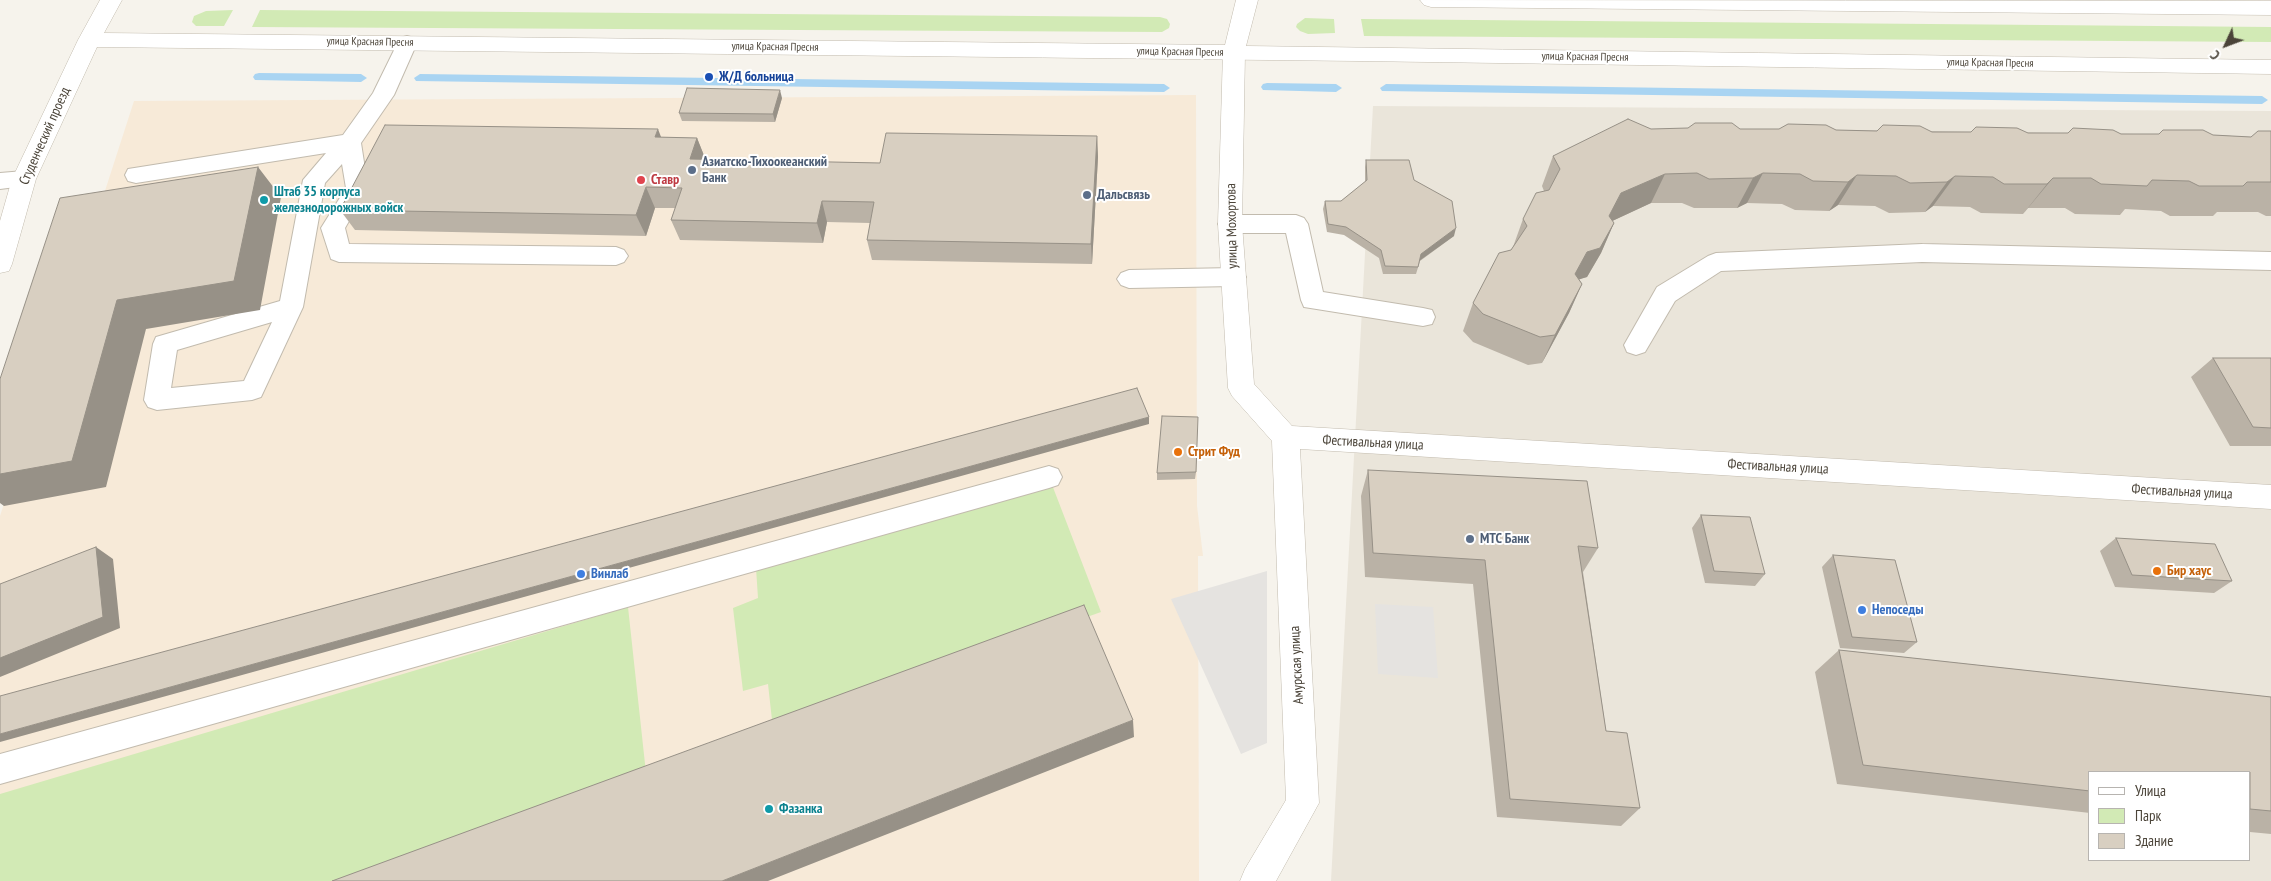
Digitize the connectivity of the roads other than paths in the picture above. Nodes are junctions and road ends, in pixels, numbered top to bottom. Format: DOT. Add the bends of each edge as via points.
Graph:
graph roads {
  1 [pos="111,0"];
  2 [pos="1247,0"];
  3 [pos="1431,0"];
  4 [pos="2271,8"];
  5 [pos="89,40"];
  6 [pos="407,43"];
  7 [pos="1234,52"];
  8 [pos="2269,69"];
  9 [pos="350,142"];
  10 [pos="136,175"];
  11 [pos="24,179"];
  12 [pos="0,181"];
  13 [pos="1230,224"];
  14 [pos="616,256"];
  15 [pos="2271,261"];
  16 [pos="0,264"];
  17 [pos="1234,277"];
  18 [pos="1129,280"];
  19 [pos="291,307"];
  20 [pos="1423,317"];
  21 [pos="1636,345"];
  22 [pos="1284,437"];
  23 [pos="1049,477"];
  24 [pos="2271,497"];
  25 [pos="0,769"];
  26 [pos="1257,881"];
  1 -- 5 [label="street, Студенческий проезд"];
  2 -- 7 [label="street, улица Мохортова"];
  3 -- 4 [label="street"];
  5 -- 6 [label="street, улица Красная Пресня"];
  5 -- 11 [label="street, Студенческий проезд"];
  6 -- 7 [label="street, улица Красная Пресня"];
  6 -- 9 [label="lane" via="383,95"];
  7 -- 8 [label="street, улица Красная Пресня"];
  7 -- 13 [label="street, улица Мохортова"];
  9 -- 10 [label="lane"];
  9 -- 14 [label="lane" via="357,188 333,228 339,253"];
  9 -- 19 [label="lane" via="314,180"];
  11 -- 12 [label="lane"];
  11 -- 16 [label="street, Студенческий проезд"];
  13 -- 17 [label="street, улица Мохортова"];
  13 -- 20 [label="lane" via="1296,224 1314,300"];
  15 -- 21 [label="lane" via="1922,253 1716,262 1666,294"];
  17 -- 18 [label="lane"];
  17 -- 22 [label="street, улица Мохортова" via="1241,388"];
  19 -- 19 [label="lane" via="165,344 157,400 252,390"];
  22 -- 24 [label="street, Фестивальная улица"];
  22 -- 26 [label="street, Амурская улица" via="1303,803"];
  23 -- 25 [label="lane"];
}
